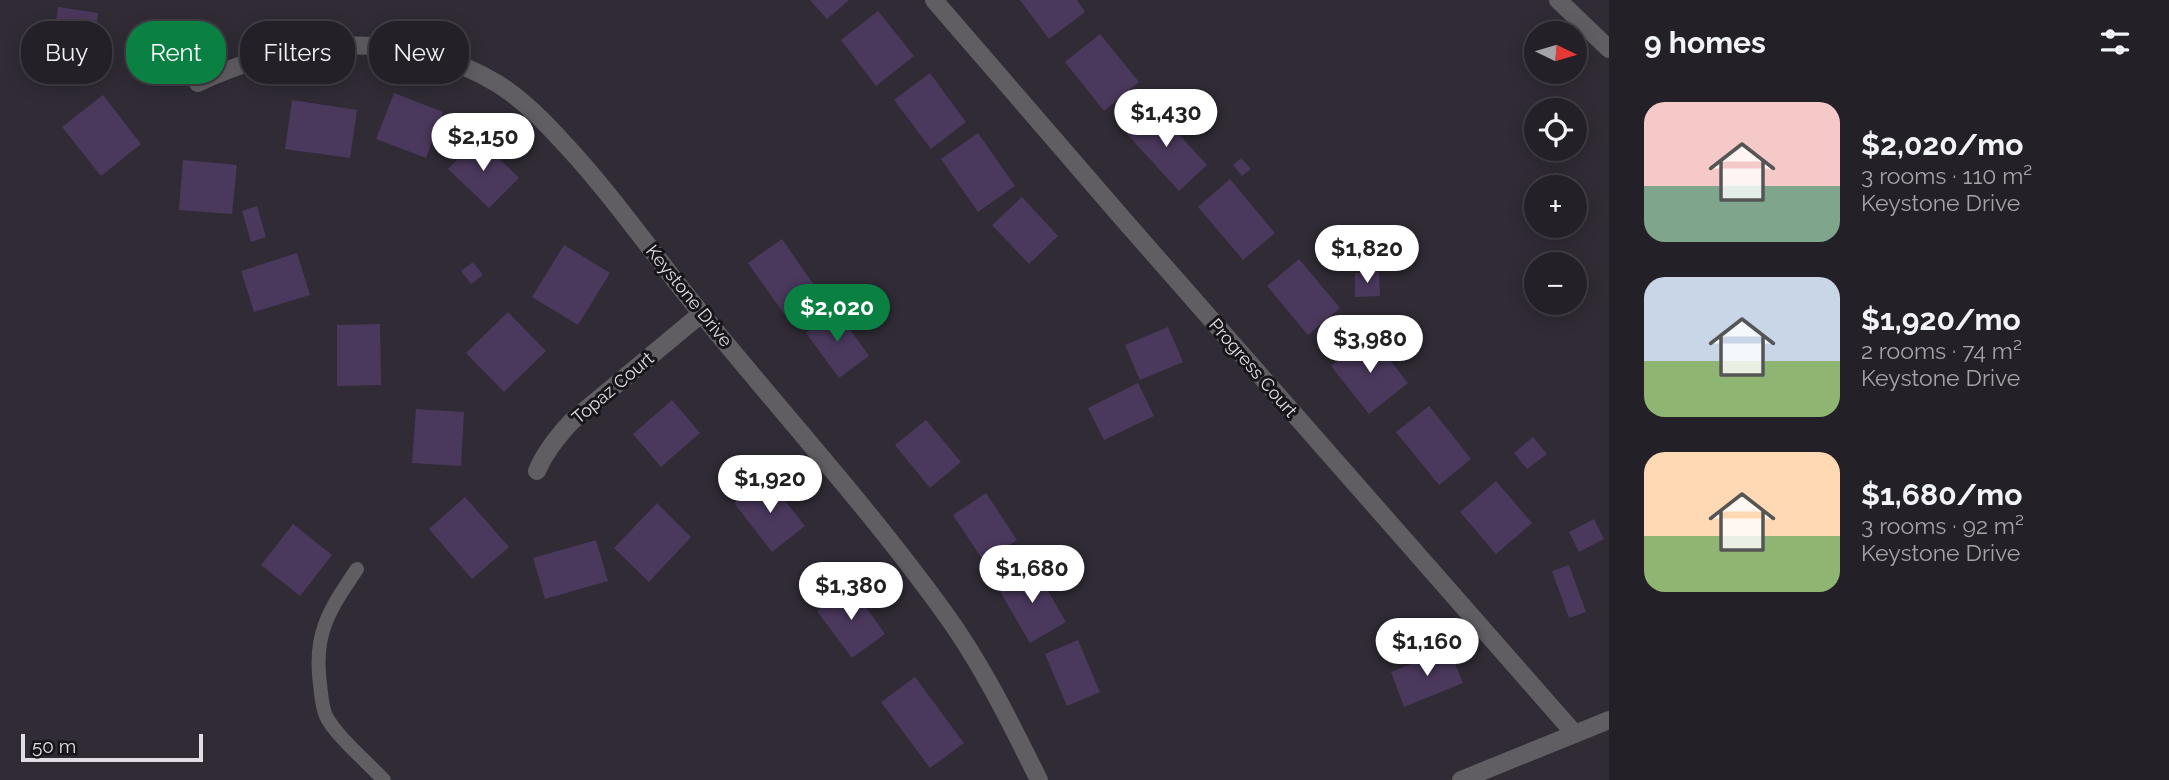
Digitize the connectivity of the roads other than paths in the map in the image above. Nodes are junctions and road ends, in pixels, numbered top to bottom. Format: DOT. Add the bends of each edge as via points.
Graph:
graph roads {
  1 [pos="934,0"];
  2 [pos="1558,0"];
  3 [pos="1609,49"];
  4 [pos="226,69"];
  5 [pos="701,314"];
  6 [pos="537,471"];
  7 [pos="357,569"];
  8 [pos="1609,720"];
  9 [pos="1575,734"];
  10 [pos="384,780"];
  11 [pos="1039,780"];
  12 [pos="1461,780"];
  1 -- 9 [label="street, Progress Court"];
  2 -- 3 [label="street"];
  4 -- 5 [label="street, Keystone Drive" via="295,50 353,44 424,54 498,84 534,111 586,166"];
  5 -- 6 [label="street, Topaz Court" via="571,422"];
  5 -- 11 [label="street, Keystone Drive" via="945,614 1000,702"];
  7 -- 10 [label="lane" via="331,608 320,636 318,670 325,714 334,729"];
  8 -- 9 [label="street"];
  9 -- 12 [label="street"];
}
